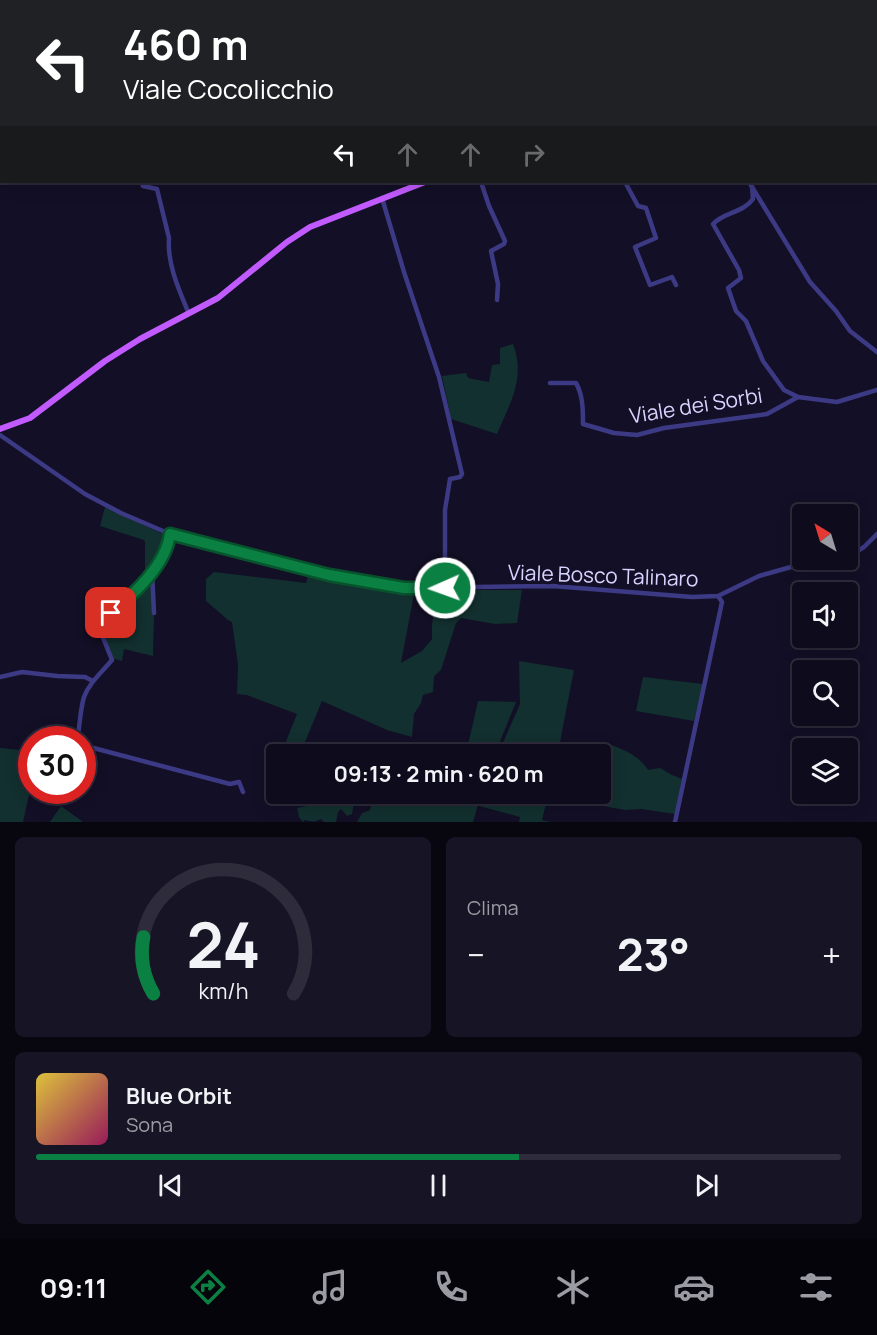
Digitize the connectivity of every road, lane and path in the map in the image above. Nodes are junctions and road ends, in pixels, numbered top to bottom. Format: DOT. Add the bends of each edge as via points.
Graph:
graph roads {
  1 [pos="142,183"];
  2 [pos="422,183"];
  3 [pos="481,183"];
  4 [pos="626,183"];
  5 [pos="750,183"];
  6 [pos="752,187"];
  7 [pos="382,198"];
  8 [pos="676,285"];
  9 [pos="497,300"];
  10 [pos="189,314"];
  11 [pos="877,352"];
  12 [pos="550,383"];
  13 [pos="877,390"];
  14 [pos="798,397"];
  15 [pos="0,429"];
  16 [pos="0,435"];
  17 [pos="170,534"];
  18 [pos="877,534"];
  19 [pos="858,551"];
  20 [pos="792,567"];
  21 [pos="152,571"];
  22 [pos="445,588"];
  23 [pos="718,596"];
  24 [pos="154,613"];
  25 [pos="0,677"];
  26 [pos="93,681"];
  27 [pos="79,726"];
  28 [pos="96,749"];
  29 [pos="243,792"];
  30 [pos="675,822"];
  1 -- 10 [label="street" via="157,189 172,266"];
  2 -- 7 [label="main road"];
  3 -- 9 [label="street" via="505,241 491,251"];
  4 -- 8 [label="street" via="638,206 646,208 656,238 635,247 650,285 672,277"];
  5 -- 6 [label="street"];
  6 -- 11 [label="street" via="810,282 850,331"];
  6 -- 14 [label="street" via="753,199 749,204 713,224 739,270 741,278 728,288 736,311 746,321 763,361 784,390"];
  7 -- 10 [label="main road" via="310,227 218,298"];
  7 -- 22 [label="street" via="439,377 462,474 450,479 445,496"];
  10 -- 15 [label="main road" via="140,339 30,418"];
  12 -- 14 [label="street, Viale dei Sorbi" via="576,383 583,424 637,435 767,414"];
  13 -- 14 [label="street" via="837,402"];
  16 -- 17 [label="street, Viale Bosco Talinaro" via="85,494"];
  17 -- 21 [label="street" via="168,546"];
  17 -- 22 [label="street, Viale Bosco Talinaro" via="329,575 404,588"];
  18 -- 19 [label="street"];
  20 -- 23 [label="street, Viale Bosco Talinaro" via="759,576"];
  21 -- 24 [label="street"];
  21 -- 26 [label="street" via="104,621 102,635 112,660"];
  22 -- 23 [label="street, Viale Bosco Talinaro" via="553,586"];
  23 -- 30 [label="street" via="722,602"];
  25 -- 26 [label="street" via="22,672"];
  26 -- 27 [label="street" via="84,699"];
  28 -- 29 [label="street" via="230,784 239,782"];
}
